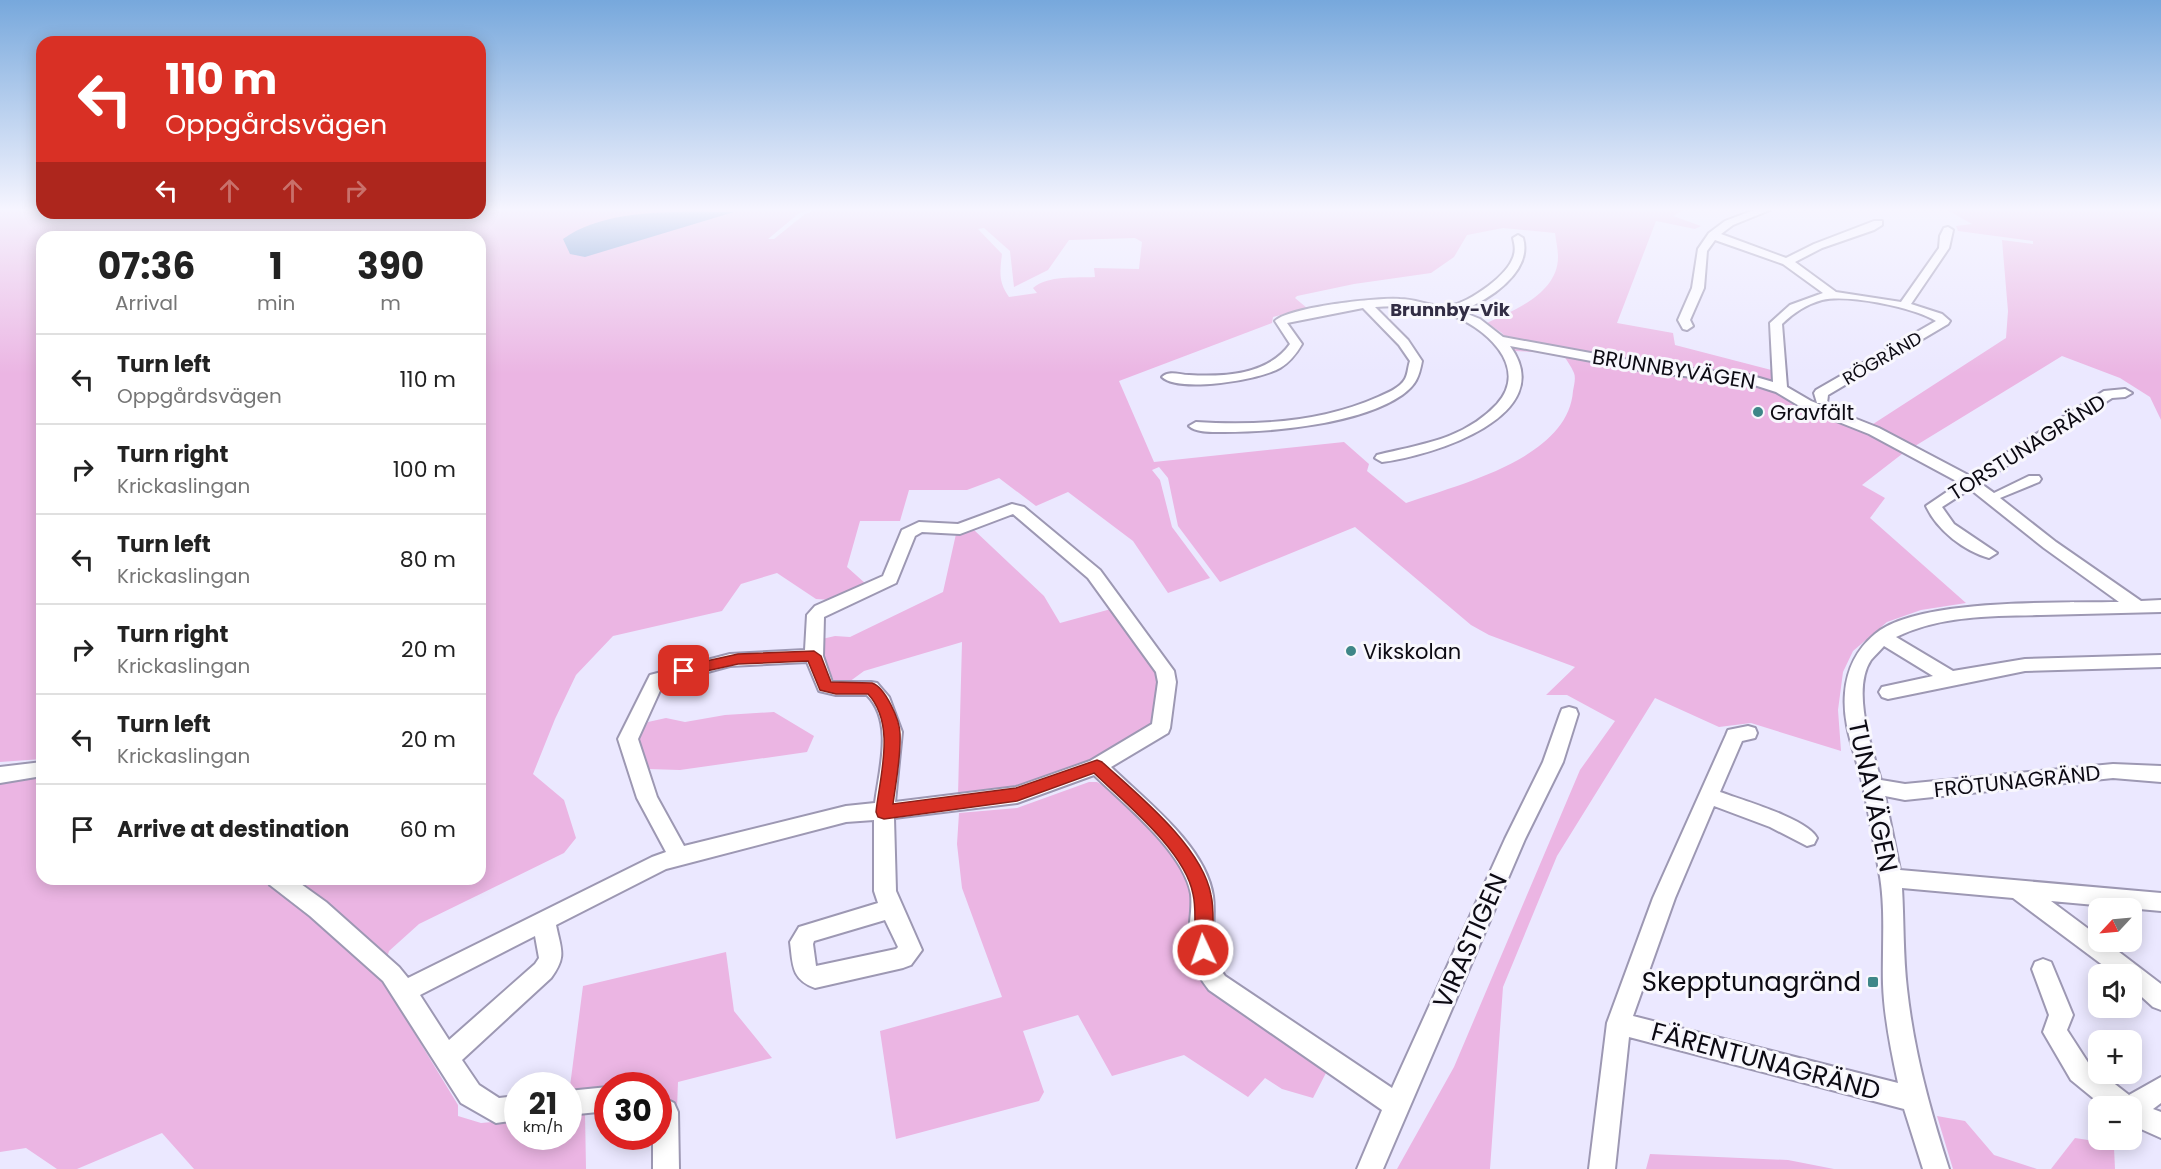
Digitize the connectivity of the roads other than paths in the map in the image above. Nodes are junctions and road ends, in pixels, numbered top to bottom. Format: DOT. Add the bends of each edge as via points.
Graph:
graph roads {
  1 [pos="1514,265"];
  2 [pos="1701,265"];
  3 [pos="1790,265"];
  4 [pos="1933,265"];
  5 [pos="1833,296"];
  6 [pos="1366,304"];
  7 [pos="1904,306"];
  8 [pos="1448,310"];
  9 [pos="1687,326"];
  10 [pos="1499,340"];
  11 [pos="1169,377"];
  12 [pos="1781,389"];
  13 [pos="2125,393"];
  14 [pos="1822,400"];
  15 [pos="1196,426"];
  16 [pos="1382,458"];
  17 [pos="2034,478"];
  18 [pos="1970,482"];
  19 [pos="2001,494"];
  20 [pos="1989,553"];
  21 [pos="2135,605"];
  22 [pos="2161,606"];
  23 [pos="1882,637"];
  24 [pos="814,656"];
  25 [pos="2161,661"];
  26 [pos="1952,678"];
  27 [pos="1888,692"];
  28 [pos="1569,714"];
  29 [pos="1748,733"];
  30 [pos="1097,766"];
  31 [pos="36,770"];
  32 [pos="2161,774"];
  33 [pos="0,775"];
  34 [pos="1873,786"];
  35 [pos="1710,796"];
  36 [pos="884,812"];
  37 [pos="1807,838"];
  38 [pos="679,855"];
  39 [pos="1891,878"];
  40 [pos="286,885"];
  41 [pos="2018,889"];
  42 [pos="2161,902"];
  43 [pos="891,909"];
  44 [pos="544,921"];
  45 [pos="2043,969"];
  46 [pos="404,991"];
  47 [pos="2161,999"];
  48 [pos="1619,1023"];
  49 [pos="446,1059"];
  50 [pos="2161,1089"];
  51 [pos="2111,1096"];
  52 [pos="1914,1100"];
  53 [pos="2142,1103"];
  54 [pos="1396,1105"];
  55 [pos="504,1110"];
  56 [pos="2142,1115"];
  57 [pos="2161,1125"];
  58 [pos="666,1150"];
  59 [pos="666,1169"];
  60 [pos="1370,1169"];
  61 [pos="1602,1169"];
  62 [pos="1936,1169"];
  1 -- 8 [label="street" via="1492,289"];
  2 -- 9 [label="street" via="1698,288 1684,320"];
  3 -- 5 [label="street"];
  4 -- 7 [label="street"];
  5 -- 7 [label="street"];
  5 -- 12 [label="street" via="1790,309 1776,323"];
  6 -- 8 [label="street, BRUNNBYVÄGEN" via="1398,302"];
  6 -- 11 [label="street, BRUNNBYVÄGEN" via="1281,321 1296,344 1292,354 1284,362 1249,375 1185,380"];
  6 -- 15 [label="street" via="1416,361 1411,381 1393,395 1355,410 1298,422 1218,429"];
  7 -- 14 [label="street, RÖGRÄND" via="1944,321 1821,393"];
  8 -- 10 [label="street, BRUNNBYVÄGEN" via="1476,322"];
  10 -- 12 [label="street, BRUNNBYVÄGEN" via="1656,369 1749,379"];
  10 -- 16 [label="street" via="1515,366 1515,382 1508,400 1474,429 1452,440 1402,457"];
  12 -- 18 [label="street, BRUNNBYVÄGEN" via="1806,404 1880,434"];
  13 -- 18 [label="street, TORSTUNAGRÄND" via="2109,394"];
  17 -- 19 [label="street"];
  18 -- 20 [label="street, TORSTUNAGRÄND" via="1934,506 1937,516"];
  18 -- 21 [label="street, BRUNNBYVÄGEN"];
  21 -- 22 [label="street, TUNAVÄGEN"];
  21 -- 23 [label="street, TUNAVÄGEN" via="1956,614 1911,623"];
  23 -- 26 [label="street"];
  23 -- 34 [label="street, TUNAVÄGEN" via="1857,669 1854,694 1855,722"];
  24 -- 30 [label="street" via="816,615 890,579 908,533 919,527 960,529 1012,509 1019,510 1094,574 1165,671 1161,728"];
  24 -- 36 [label="street" via="825,686 872,688 880,697 893,732"];
  24 -- 38 [label="street" via="730,660 656,680 628,739 647,798"];
  25 -- 26 [label="street" via="2025,665"];
  26 -- 27 [label="street"];
  28 -- 54 [label="street, VIRASTIGEN" via="1561,743"];
  29 -- 35 [label="street, FÄRENTUNAGRÄND" via="1735,735"];
  30 -- 36 [label="street" via="1017,795"];
  30 -- 54 [label="street" via="1163,829 1193,868 1202,895 1205,967 1216,983"];
  31 -- 33 [label="street"];
  32 -- 34 [label="street, FRÖTUNAGRÄND" via="2113,771 1905,792"];
  34 -- 39 [label="street, TUNAVÄGEN"];
  35 -- 37 [label="street" via="1777,821"];
  35 -- 48 [label="street, FÄRENTUNAGRÄND" via="1664,898"];
  36 -- 38 [label="street" via="846,814"];
  36 -- 43 [label="street" via="885,891"];
  38 -- 44 [label="street"];
  39 -- 41 [label="street"];
  39 -- 52 [label="street, TUNAVÄGEN" via="1895,988"];
  40 -- 46 [label="street" via="391,974"];
  41 -- 42 [label="street"];
  41 -- 47 [label="street"];
  43 -- 43 [label="street" via="807,934 801,942 806,972 815,978 903,958 911,950"];
  44 -- 46 [label="street"];
  44 -- 49 [label="street" via="551,960"];
  45 -- 51 [label="street" via="2061,1015 2055,1032 2080,1071"];
  46 -- 49 [label="street"];
  48 -- 52 [label="street, FÄRENTUNAGRÄND"];
  48 -- 61 [label="street, FÄRENTUNAGRÄND"];
  49 -- 55 [label="street" via="470,1094 496,1111"];
  50 -- 53 [label="street"];
  52 -- 62 [label="street, TUNAVÄGEN"];
  54 -- 60 [label="street, VIRASTIGEN"];
  56 -- 57 [label="street"];
  58 -- 59 [label="street"];
}
